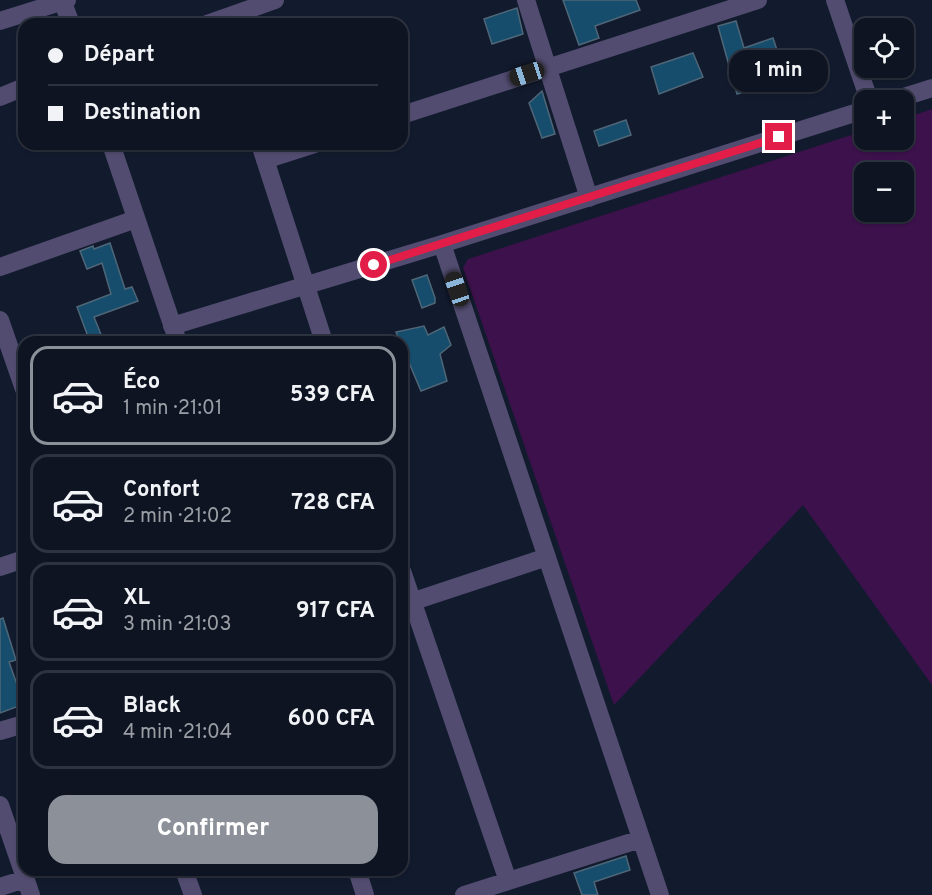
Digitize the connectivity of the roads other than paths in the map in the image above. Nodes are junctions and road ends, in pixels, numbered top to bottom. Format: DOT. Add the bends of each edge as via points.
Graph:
graph roads {
  1 [pos="64,0"];
  2 [pos="275,0"];
  3 [pos="526,0"];
  4 [pos="758,0"];
  5 [pos="835,0"];
  6 [pos="68,18"];
  7 [pos="229,18"];
  8 [pos="0,21"];
  9 [pos="548,68"];
  10 [pos="932,88"];
  11 [pos="18,90"];
  12 [pos="866,90"];
  13 [pos="914,94"];
  14 [pos="0,97"];
  15 [pos="854,113"];
  16 [pos="408,114"];
  17 [pos="113,150"];
  18 [pos="262,152"];
  19 [pos="589,198"];
  20 [pos="136,219"];
  21 [pos="442,244"];
  22 [pos="0,267"];
  23 [pos="305,286"];
  24 [pos="0,320"];
  25 [pos="175,334"];
  26 [pos="322,336"];
  27 [pos="18,372"];
  28 [pos="547,557"];
  29 [pos="18,561"];
  30 [pos="0,567"];
  31 [pos="408,603"];
  32 [pos="408,606"];
  33 [pos="18,726"];
  34 [pos="0,731"];
  35 [pos="0,805"];
  36 [pos="642,839"];
  37 [pos="18,858"];
  38 [pos="186,876"];
  39 [pos="359,876"];
  40 [pos="508,881"];
  41 [pos="0,887"];
  42 [pos="28,887"];
  43 [pos="193,895"];
  44 [pos="365,895"];
  45 [pos="464,895"];
  46 [pos="660,895"];
  1 -- 6 [label="street"];
  1 -- 8 [label="street"];
  2 -- 7 [label="street"];
  3 -- 9 [label="street"];
  4 -- 9 [label="street"];
  5 -- 12 [label="street"];
  9 -- 16 [label="street"];
  9 -- 19 [label="street"];
  10 -- 13 [label="street"];
  11 -- 14 [label="street"];
  15 -- 19 [label="street"];
  17 -- 20 [label="street"];
  18 -- 23 [label="street"];
  19 -- 21 [label="street"];
  20 -- 22 [label="street"];
  20 -- 25 [label="street"];
  21 -- 23 [label="street"];
  21 -- 28 [label="street"];
  23 -- 25 [label="street"];
  23 -- 26 [label="street"];
  24 -- 27 [label="street"];
  28 -- 31 [label="street"];
  28 -- 36 [label="street"];
  29 -- 30 [label="street"];
  32 -- 40 [label="street"];
  33 -- 34 [label="street"];
  35 -- 37 [label="street"];
  36 -- 40 [label="street"];
  36 -- 46 [label="street"];
  38 -- 43 [label="street"];
  39 -- 44 [label="street"];
  40 -- 45 [label="street"];
  41 -- 42 [label="street"];
}
